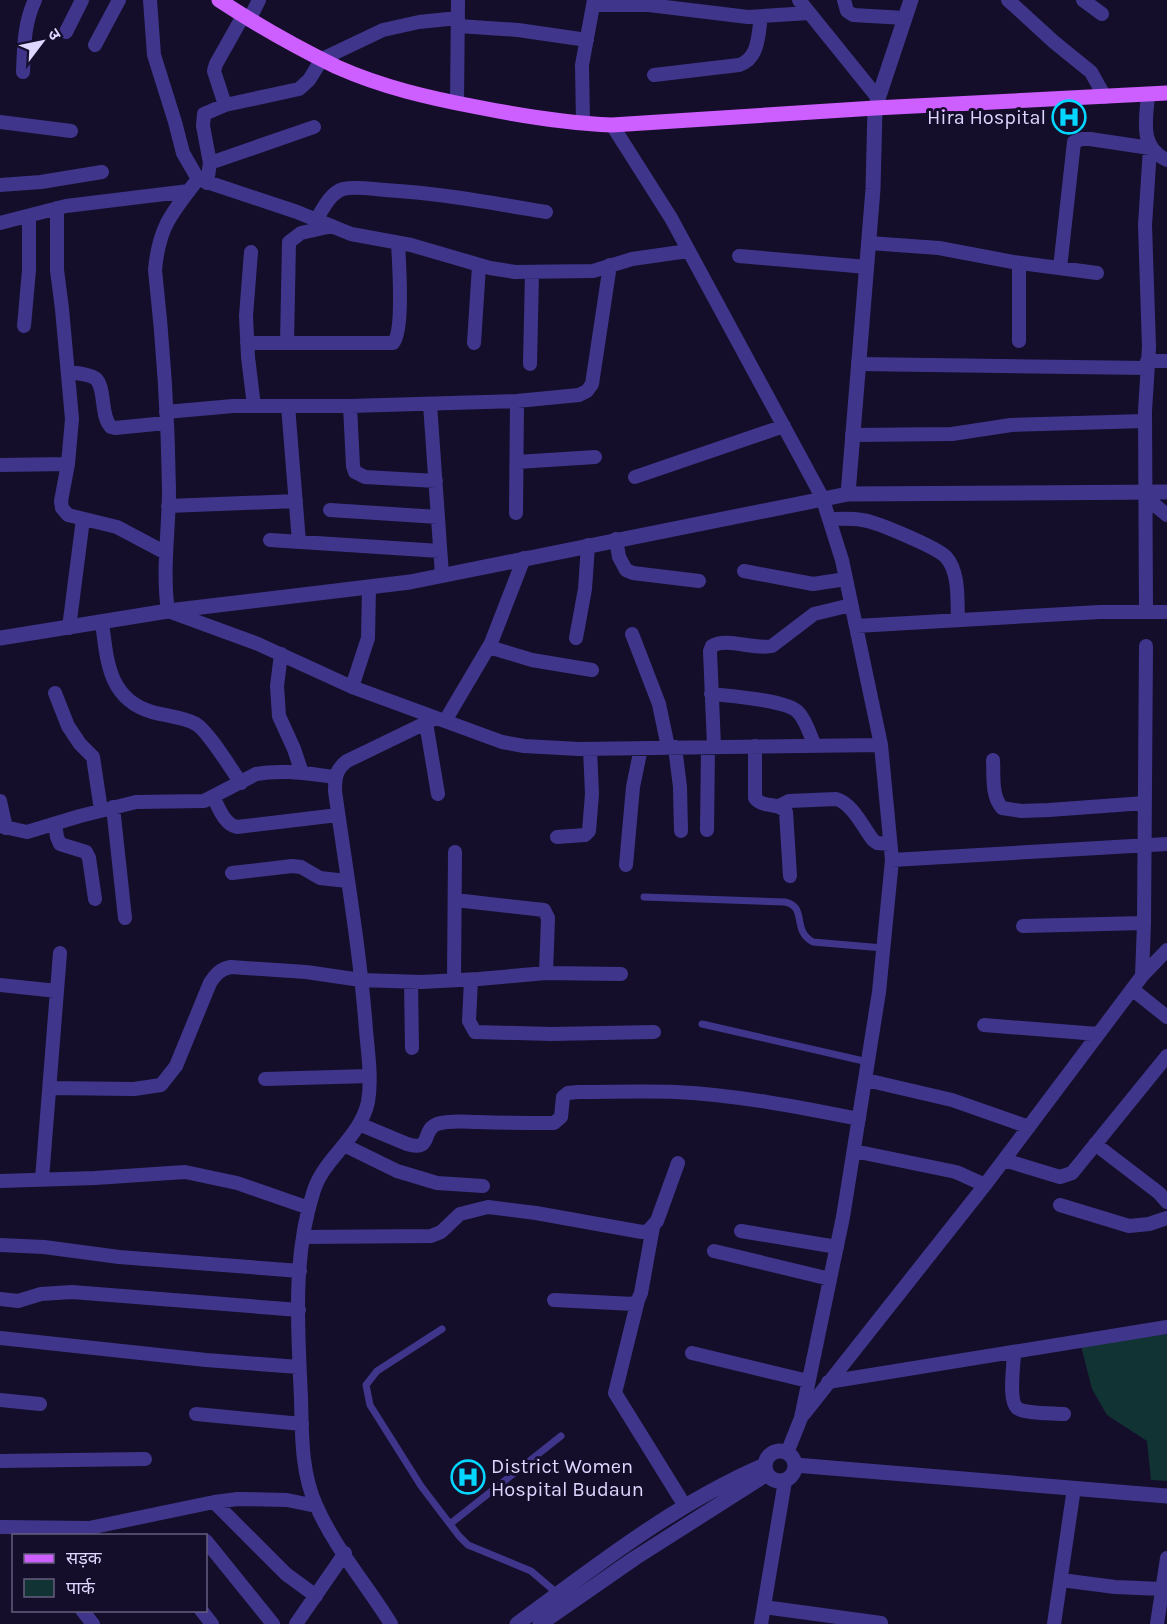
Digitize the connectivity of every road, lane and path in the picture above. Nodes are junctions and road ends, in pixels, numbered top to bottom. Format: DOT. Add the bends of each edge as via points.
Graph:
graph roads {
  1 [pos="35,0"];
  2 [pos="82,0"];
  3 [pos="119,0"];
  4 [pos="150,0"];
  5 [pos="219,0"];
  6 [pos="259,0"];
  7 [pos="458,0"];
  8 [pos="799,0"];
  9 [pos="844,0"];
  10 [pos="911,0"];
  11 [pos="1008,0"];
  12 [pos="1083,0"];
  13 [pos="593,3"];
  14 [pos="809,13"];
  15 [pos="1101,14"];
  16 [pos="761,17"];
  17 [pos="246,18"];
  18 [pos="905,18"];
  19 [pos="458,22"];
  20 [pos="66,32"];
  21 [pos="587,40"];
  22 [pos="94,45"];
  23 [pos="322,59"];
  24 [pos="23,72"];
  25 [pos="654,75"];
  26 [pos="1167,93"];
  27 [pos="1148,95"];
  28 [pos="1105,97"];
  29 [pos="458,103"];
  30 [pos="877,103"];
  31 [pos="225,105"];
  32 [pos="0,122"];
  33 [pos="583,123"];
  34 [pos="612,125"];
  35 [pos="314,127"];
  36 [pos="70,131"];
  37 [pos="1150,148"];
  38 [pos="1167,160"];
  39 [pos="210,163"];
  40 [pos="102,172"];
  41 [pos="198,184"];
  42 [pos="0,185"];
  43 [pos="57,208"];
  44 [pos="546,212"];
  45 [pos="29,216"];
  46 [pos="316,220"];
  47 [pos="0,223"];
  48 [pos="332,226"];
  49 [pos="398,243"];
  50 [pos="869,243"];
  51 [pos="688,251"];
  52 [pos="251,252"];
  53 [pos="739,256"];
  54 [pos="1019,263"];
  55 [pos="610,265"];
  56 [pos="479,266"];
  57 [pos="867,267"];
  58 [pos="1060,268"];
  59 [pos="532,272"];
  60 [pos="1097,273"];
  61 [pos="24,326"];
  62 [pos="1019,341"];
  63 [pos="247,343"];
  64 [pos="287,343"];
  65 [pos="474,343"];
  66 [pos="1167,361"];
  67 [pos="531,364"];
  68 [pos="858,364"];
  69 [pos="1147,364"];
  70 [pos="68,372"];
  71 [pos="517,401"];
  72 [pos="430,404"];
  73 [pos="254,406"];
  74 [pos="288,406"];
  75 [pos="350,406"];
  76 [pos="166,418"];
  77 [pos="1145,422"];
  78 [pos="784,426"];
  79 [pos="852,435"];
  80 [pos="595,457"];
  81 [pos="517,462"];
  82 [pos="68,464"];
  83 [pos="0,465"];
  84 [pos="635,477"];
  85 [pos="436,481"];
  86 [pos="1146,492"];
  87 [pos="1167,492"];
  88 [pos="848,494"];
  89 [pos="822,497"];
  90 [pos="296,501"];
  91 [pos="168,506"];
  92 [pos="330,510"];
  93 [pos="516,513"];
  94 [pos="1167,515"];
  95 [pos="438,517"];
  96 [pos="83,519"];
  97 [pos="829,519"];
  98 [pos="616,539"];
  99 [pos="270,540"];
  100 [pos="299,542"];
  101 [pos="588,545"];
  102 [pos="440,551"];
  103 [pos="166,553"];
  104 [pos="524,558"];
  105 [pos="744,571"];
  106 [pos="442,575"];
  107 [pos="846,579"];
  108 [pos="699,581"];
  109 [pos="369,587"];
  110 [pos="851,605"];
  111 [pos="168,611"];
  112 [pos="1146,612"];
  113 [pos="1167,612"];
  114 [pos="958,620"];
  115 [pos="102,622"];
  116 [pos="856,626"];
  117 [pos="69,628"];
  118 [pos="632,634"];
  119 [pos="0,638"];
  120 [pos="576,638"];
  121 [pos="1146,646"];
  122 [pos="489,647"];
  123 [pos="281,654"];
  124 [pos="592,670"];
  125 [pos="352,687"];
  126 [pos="55,693"];
  127 [pos="711,694"];
  128 [pos="436,721"];
  129 [pos="881,745"];
  130 [pos="711,746"];
  131 [pos="755,746"];
  132 [pos="815,746"];
  133 [pos="672,747"];
  134 [pos="640,748"];
  135 [pos="590,749"];
  136 [pos="993,760"];
  137 [pos="302,773"];
  138 [pos="335,777"];
  139 [pos="241,783"];
  140 [pos="438,794"];
  141 [pos="213,797"];
  142 [pos="0,801"];
  143 [pos="1145,803"];
  144 [pos="779,806"];
  145 [pos="107,809"];
  146 [pos="338,815"];
  147 [pos="55,824"];
  148 [pos="3,827"];
  149 [pos="707,830"];
  150 [pos="681,831"];
  151 [pos="557,837"];
  152 [pos="890,844"];
  153 [pos="1167,844"];
  154 [pos="1145,845"];
  155 [pos="455,852"];
  156 [pos="892,860"];
  157 [pos="626,865"];
  158 [pos="232,873"];
  159 [pos="790,876"];
  160 [pos="347,881"];
  161 [pos="644,897"];
  162 [pos="95,899"];
  163 [pos="455,900"];
  164 [pos="125,918"];
  165 [pos="1144,923"];
  166 [pos="1023,926"];
  167 [pos="884,948"];
  168 [pos="1167,950"];
  169 [pos="60,953"];
  170 [pos="1162,965"];
  171 [pos="546,973"];
  172 [pos="621,974"];
  173 [pos="1142,976"];
  174 [pos="361,980"];
  175 [pos="454,980"];
  176 [pos="471,980"];
  177 [pos="411,982"];
  178 [pos="0,985"];
  179 [pos="1132,989"];
  180 [pos="57,991"];
  181 [pos="1167,1017"];
  182 [pos="702,1024"];
  183 [pos="984,1025"];
  184 [pos="654,1032"];
  185 [pos="1098,1034"];
  186 [pos="412,1048"];
  187 [pos="1167,1056"];
  188 [pos="868,1062"];
  189 [pos="369,1076"];
  190 [pos="265,1079"];
  191 [pos="866,1080"];
  192 [pos="50,1088"];
  193 [pos="859,1119"];
  194 [pos="359,1124"];
  195 [pos="1029,1127"];
  196 [pos="1095,1144"];
  197 [pos="344,1145"];
  198 [pos="854,1150"];
  199 [pos="1004,1160"];
  200 [pos="678,1163"];
  201 [pos="42,1179"];
  202 [pos="0,1180"];
  203 [pos="985,1185"];
  204 [pos="483,1186"];
  205 [pos="1167,1202"];
  206 [pos="1060,1205"];
  207 [pos="309,1208"];
  208 [pos="1167,1218"];
  209 [pos="653,1227"];
  210 [pos="741,1231"];
  211 [pos="303,1237"];
  212 [pos="0,1245"];
  213 [pos="837,1247"];
  214 [pos="714,1251"];
  215 [pos="300,1271"];
  216 [pos="830,1280"];
  217 [pos="0,1299"];
  218 [pos="554,1300"];
  219 [pos="638,1300"];
  220 [pos="299,1310"];
  221 [pos="1167,1327"];
  222 [pos="442,1329"];
  223 [pos="0,1338"];
  224 [pos="1014,1352"];
  225 [pos="692,1353"];
  226 [pos="300,1367"];
  227 [pos="808,1381"];
  228 [pos="828,1382"];
  229 [pos="0,1400"];
  230 [pos="40,1404"];
  231 [pos="196,1414"];
  232 [pos="1064,1414"];
  233 [pos="801,1418"];
  234 [pos="302,1424"];
  235 [pos="561,1436"];
  236 [pos="145,1459"];
  237 [pos="791,1459"];
  238 [pos="0,1461"];
  239 [pos="766,1470"];
  240 [pos="785,1481"];
  241 [pos="1074,1488"];
  242 [pos="1167,1496"];
  243 [pos="214,1502"];
  244 [pos="316,1506"];
  245 [pos="685,1506"];
  246 [pos="450,1524"];
  247 [pos="0,1527"];
  248 [pos="45,1532"];
  249 [pos="207,1542"];
  250 [pos="345,1553"];
  251 [pos="1167,1558"];
  252 [pos="1061,1580"];
  253 [pos="1162,1589"];
  254 [pos="558,1594"];
  255 [pos="316,1596"];
  256 [pos="764,1607"];
  257 [pos="83,1612"];
  258 [pos="202,1612"];
  259 [pos="881,1623"];
  260 [pos="93,1624"];
  261 [pos="212,1624"];
  262 [pos="273,1624"];
  263 [pos="296,1624"];
  264 [pos="392,1624"];
  265 [pos="517,1624"];
  266 [pos="540,1624"];
  267 [pos="761,1624"];
  268 [pos="1054,1624"];
  269 [pos="1157,1624"];
  1 -- 24 [label="street" via="24,38"];
  2 -- 20 [label="street"];
  3 -- 22 [label="street"];
  4 -- 41 [label="street" via="154,55 183,153"];
  5 -- 17 [label="main road"];
  6 -- 17 [label="street"];
  7 -- 19 [label="street"];
  8 -- 14 [label="street"];
  9 -- 18 [label="street" via="847,11 853,15"];
  10 -- 18 [label="street"];
  11 -- 28 [label="street" via="1091,72"];
  12 -- 15 [label="street"];
  13 -- 16 [label="street"];
  13 -- 21 [label="street"];
  14 -- 16 [label="street"];
  14 -- 30 [label="street"];
  16 -- 25 [label="street" via="754,52 747,62"];
  17 -- 23 [label="main road"];
  17 -- 31 [label="street" via="214,71"];
  18 -- 30 [label="street"];
  19 -- 21 [label="street"];
  19 -- 23 [label="street" via="419,22 390,28"];
  19 -- 29 [label="street"];
  21 -- 33 [label="street" via="582,65"];
  23 -- 29 [label="main road" via="393,88"];
  23 -- 31 [label="street" via="299,89"];
  26 -- 27 [label="main road"];
  27 -- 28 [label="main road"];
  27 -- 37 [label="street" via="1146,128"];
  28 -- 30 [label="main road"];
  29 -- 33 [label="main road"];
  30 -- 34 [label="main road"];
  30 -- 50 [label="street"];
  31 -- 39 [label="street" via="204,114 202,119"];
  32 -- 36 [label="street"];
  33 -- 34 [label="main road"];
  34 -- 51 [label="street"];
  35 -- 39 [label="street"];
  37 -- 38 [label="street"];
  37 -- 58 [label="street" via="1090,139 1074,142"];
  37 -- 69 [label="street" via="1145,225"];
  39 -- 41 [label="street"];
  40 -- 42 [label="street"];
  41 -- 43 [label="street"];
  41 -- 46 [label="street"];
  41 -- 76 [label="street" via="165,224 156,255"];
  43 -- 45 [label="street"];
  43 -- 70 [label="street" via="57,270"];
  44 -- 46 [label="street" via="416,192 343,189 326,202"];
  45 -- 47 [label="street"];
  45 -- 61 [label="street"];
  46 -- 48 [label="street"];
  48 -- 49 [label="street" via="351,234"];
  48 -- 64 [label="street" via="301,233 289,242"];
  49 -- 56 [label="street"];
  49 -- 64 [label="street" via="399,320 393,343"];
  50 -- 54 [label="street" via="939,248"];
  50 -- 57 [label="street"];
  51 -- 55 [label="street"];
  51 -- 78 [label="street"];
  52 -- 63 [label="street"];
  53 -- 57 [label="street"];
  54 -- 58 [label="street"];
  54 -- 62 [label="street"];
  55 -- 59 [label="street" via="593,271"];
  55 -- 71 [label="street" via="592,384 579,395"];
  56 -- 59 [label="street"];
  56 -- 65 [label="street"];
  57 -- 68 [label="street"];
  58 -- 60 [label="street"];
  59 -- 67 [label="street"];
  63 -- 64 [label="street"];
  63 -- 73 [label="street"];
  66 -- 69 [label="street"];
  68 -- 69 [label="street"];
  68 -- 79 [label="street"];
  69 -- 77 [label="street"];
  70 -- 76 [label="street" via="98,380 104,416 111,427"];
  70 -- 82 [label="street" via="72,419"];
  71 -- 72 [label="street"];
  71 -- 81 [label="street"];
  72 -- 75 [label="street"];
  72 -- 85 [label="street"];
  73 -- 74 [label="street"];
  73 -- 76 [label="street"];
  74 -- 75 [label="street"];
  74 -- 90 [label="street"];
  75 -- 85 [label="street" via="353,466 359,475"];
  76 -- 91 [label="street"];
  77 -- 79 [label="street" via="1011,425 952,434"];
  77 -- 86 [label="street"];
  78 -- 84 [label="street"];
  78 -- 89 [label="street"];
  79 -- 88 [label="street"];
  80 -- 81 [label="street"];
  81 -- 93 [label="street"];
  82 -- 83 [label="street"];
  82 -- 96 [label="street" via="61,501 68,515"];
  85 -- 95 [label="street"];
  86 -- 87 [label="street"];
  86 -- 88 [label="street"];
  86 -- 94 [label="street"];
  86 -- 112 [label="street"];
  88 -- 89 [label="street"];
  89 -- 97 [label="street"];
  89 -- 98 [label="street"];
  90 -- 91 [label="street"];
  90 -- 100 [label="street"];
  91 -- 103 [label="street"];
  92 -- 95 [label="street"];
  95 -- 102 [label="street"];
  96 -- 103 [label="street" via="117,527"];
  96 -- 117 [label="street"];
  97 -- 107 [label="street"];
  97 -- 114 [label="street" via="869,521 941,553 956,578"];
  98 -- 101 [label="street"];
  98 -- 108 [label="street" via="626,570"];
  99 -- 100 [label="street"];
  100 -- 102 [label="street"];
  101 -- 104 [label="street"];
  101 -- 120 [label="street"];
  102 -- 106 [label="street"];
  103 -- 111 [label="street"];
  104 -- 106 [label="street"];
  104 -- 122 [label="street"];
  105 -- 107 [label="street" via="813,584"];
  106 -- 109 [label="street"];
  107 -- 110 [label="street"];
  109 -- 111 [label="street"];
  109 -- 125 [label="street" via="368,639"];
  110 -- 116 [label="street"];
  110 -- 127 [label="street" via="814,614 772,646 712,646"];
  111 -- 115 [label="street"];
  111 -- 123 [label="street"];
  112 -- 113 [label="street"];
  112 -- 114 [label="street"];
  114 -- 116 [label="street"];
  115 -- 117 [label="street"];
  115 -- 139 [label="street" via="108,669 119,689 146,710 186,720 202,729"];
  116 -- 129 [label="street"];
  117 -- 119 [label="street"];
  118 -- 133 [label="street"];
  121 -- 143 [label="street"];
  122 -- 124 [label="street" via="532,660"];
  122 -- 128 [label="street"];
  123 -- 125 [label="street"];
  123 -- 137 [label="street" via="279,716"];
  125 -- 128 [label="street"];
  126 -- 145 [label="street" via="68,726 93,757"];
  127 -- 130 [label="street"];
  127 -- 132 [label="street" via="795,709"];
  128 -- 135 [label="street" via="502,742"];
  128 -- 138 [label="street" via="347,761"];
  128 -- 140 [label="street"];
  129 -- 132 [label="street"];
  129 -- 152 [label="street"];
  130 -- 131 [label="street"];
  130 -- 133 [label="street"];
  130 -- 149 [label="street"];
  131 -- 132 [label="street"];
  131 -- 144 [label="street" via="755,798 761,804"];
  133 -- 134 [label="street"];
  133 -- 150 [label="street" via="680,787"];
  134 -- 135 [label="street"];
  134 -- 157 [label="street"];
  135 -- 151 [label="street" via="591,827 585,835"];
  136 -- 143 [label="street" via="997,802 1002,808 1049,810"];
  137 -- 138 [label="street"];
  137 -- 139 [label="street" via="266,772"];
  138 -- 146 [label="street"];
  139 -- 141 [label="street"];
  141 -- 145 [label="street" via="196,802 136,802"];
  141 -- 146 [label="street" via="227,821 237,827"];
  142 -- 148 [label="street"];
  143 -- 154 [label="street"];
  144 -- 152 [label="street" via="789,801 842,800 873,840"];
  144 -- 159 [label="street" via="786,812"];
  145 -- 147 [label="street"];
  145 -- 164 [label="street"];
  146 -- 160 [label="street"];
  147 -- 148 [label="street" via="27,832"];
  147 -- 162 [label="street" via="60,844 86,852"];
  152 -- 156 [label="street"];
  153 -- 154 [label="street"];
  154 -- 156 [label="street"];
  154 -- 165 [label="street"];
  155 -- 163 [label="street"];
  156 -- 167 [label="street"];
  158 -- 160 [label="street" via="292,866 320,878"];
  160 -- 174 [label="street"];
  161 -- 167 [label="lane" via="784,902 796,909 801,932 813,942"];
  163 -- 171 [label="street" via="544,910 548,918"];
  163 -- 175 [label="street"];
  165 -- 166 [label="street"];
  165 -- 173 [label="street"];
  167 -- 188 [label="street"];
  168 -- 170 [label="street"];
  169 -- 180 [label="street"];
  170 -- 173 [label="street"];
  171 -- 172 [label="street"];
  171 -- 176 [label="street"];
  173 -- 179 [label="street"];
  174 -- 177 [label="street"];
  174 -- 189 [label="street"];
  174 -- 192 [label="street" via="223,968 210,983 176,1066 161,1085 134,1089"];
  175 -- 176 [label="street"];
  175 -- 177 [label="street"];
  176 -- 184 [label="street" via="468,1011 474,1032"];
  177 -- 186 [label="street"];
  178 -- 180 [label="street"];
  179 -- 181 [label="street"];
  179 -- 185 [label="street"];
  180 -- 192 [label="street"];
  182 -- 188 [label="lane"];
  183 -- 185 [label="street"];
  185 -- 195 [label="street"];
  187 -- 196 [label="street"];
  188 -- 191 [label="street"];
  189 -- 190 [label="street"];
  189 -- 194 [label="street" via="368,1101"];
  191 -- 193 [label="street"];
  191 -- 195 [label="street" via="952,1100"];
  192 -- 201 [label="street"];
  193 -- 194 [label="street" via="719,1095 578,1092 562,1097 561,1117 554,1123 438,1124 422,1145 407,1144"];
  193 -- 198 [label="street"];
  194 -- 197 [label="street"];
  195 -- 199 [label="street"];
  196 -- 199 [label="street" via="1066,1176"];
  196 -- 205 [label="street"];
  197 -- 204 [label="street" via="397,1171 437,1183"];
  197 -- 207 [label="street" via="315,1187"];
  198 -- 203 [label="street" via="956,1172"];
  198 -- 213 [label="street"];
  199 -- 203 [label="street"];
  200 -- 209 [label="street"];
  201 -- 202 [label="street"];
  201 -- 207 [label="street" via="185,1172 237,1183"];
  203 -- 228 [label="street"];
  206 -- 208 [label="street" via="1129,1226"];
  207 -- 211 [label="street"];
  209 -- 211 [label="street" via="642,1232 488,1207 460,1214 431,1236"];
  209 -- 219 [label="street"];
  210 -- 213 [label="street"];
  211 -- 215 [label="street"];
  212 -- 215 [label="street"];
  213 -- 216 [label="street"];
  214 -- 216 [label="street"];
  215 -- 220 [label="street"];
  216 -- 227 [label="street"];
  217 -- 220 [label="street" via="18,1301 41,1294 72,1292"];
  218 -- 219 [label="street" via="634,1304"];
  219 -- 245 [label="street" via="615,1393"];
  220 -- 226 [label="street"];
  221 -- 224 [label="street"];
  222 -- 246 [label="lane" via="376,1371 366,1385 370,1405"];
  223 -- 226 [label="street"];
  224 -- 228 [label="street"];
  224 -- 232 [label="street" via="1012,1398 1018,1408"];
  225 -- 227 [label="street"];
  226 -- 234 [label="street"];
  227 -- 233 [label="street"];
  228 -- 233 [label="street"];
  229 -- 230 [label="street"];
  231 -- 234 [label="street"];
  233 -- 237 [label="street"];
  234 -- 244 [label="street" via="307,1477"];
  235 -- 246 [label="lane"];
  236 -- 238 [label="street"];
  237 -- 239 [label="street" via="777,1451 769,1456"];
  237 -- 240 [label="street" via="793,1474"];
  237 -- 241 [label="street"];
  239 -- 240 [label="street" via="775,1480"];
  239 -- 245 [label="street" via="741,1475"];
  239 -- 266 [label="street"];
  240 -- 256 [label="street"];
  241 -- 242 [label="street"];
  241 -- 252 [label="street"];
  243 -- 244 [label="street" via="287,1500"];
  243 -- 248 [label="street" via="111,1525"];
  243 -- 255 [label="street" via="286,1574"];
  244 -- 250 [label="street"];
  245 -- 254 [label="street"];
  246 -- 254 [label="lane" via="468,1545 531,1571"];
  247 -- 248 [label="street"];
  249 -- 262 [label="street"];
  250 -- 255 [label="street"];
  250 -- 264 [label="street"];
  251 -- 253 [label="street"];
  252 -- 253 [label="street"];
  252 -- 268 [label="street"];
  253 -- 269 [label="street"];
  254 -- 265 [label="street"];
  255 -- 263 [label="street"];
  256 -- 259 [label="street"];
  256 -- 267 [label="street"];
  257 -- 260 [label="street"];
  258 -- 261 [label="street"];
}
